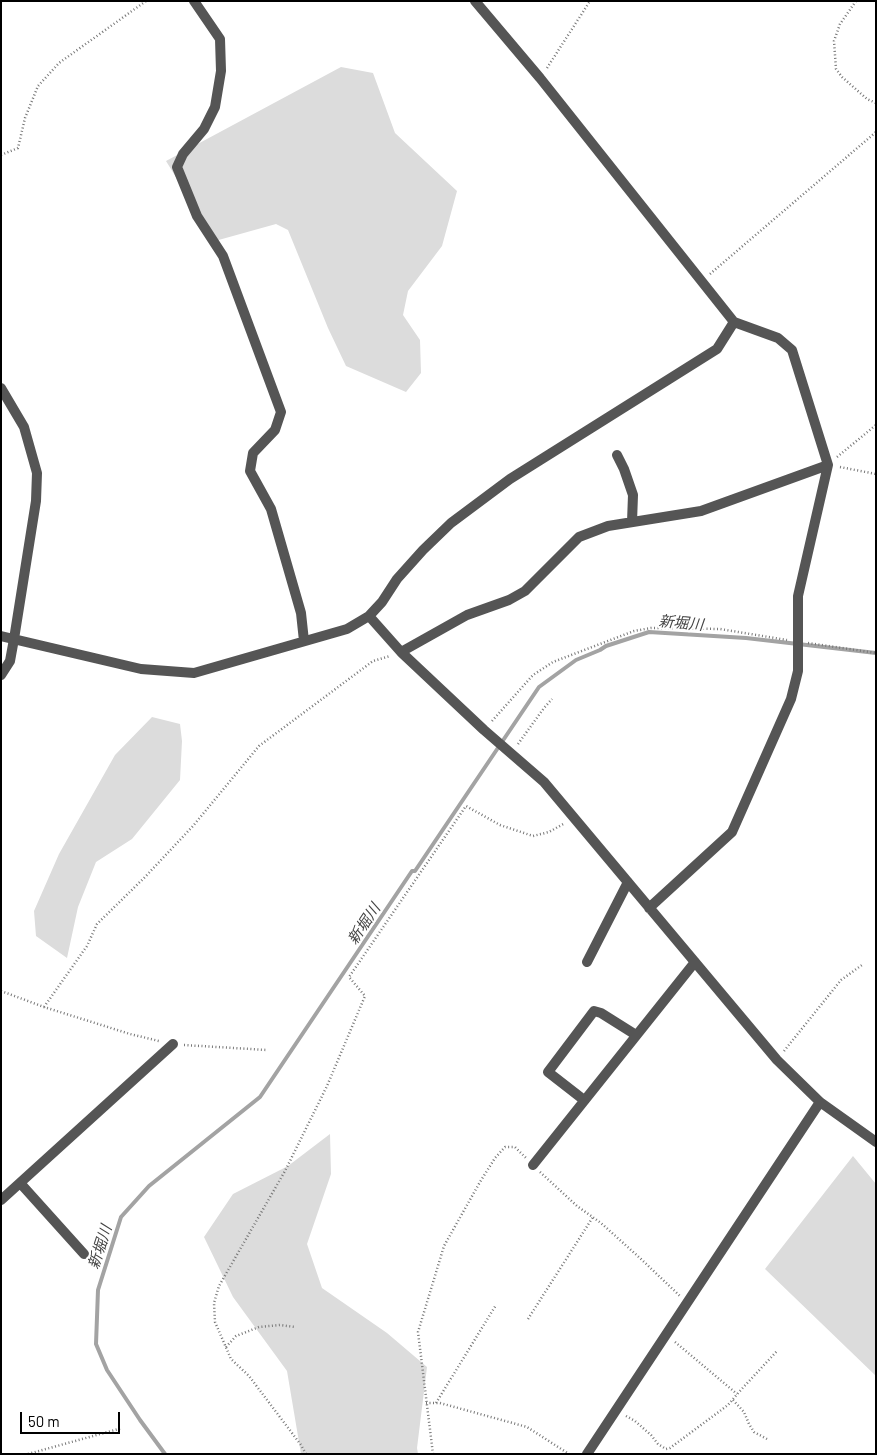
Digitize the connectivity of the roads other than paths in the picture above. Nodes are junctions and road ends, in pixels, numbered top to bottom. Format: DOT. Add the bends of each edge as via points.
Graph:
graph roads {
  1 [pos="194,1"];
  2 [pos="475,1"];
  3 [pos="734,322"];
  4 [pos="1,388"];
  5 [pos="617,455"];
  6 [pos="828,465"];
  7 [pos="632,522"];
  8 [pos="369,616"];
  9 [pos="1,636"];
  10 [pos="14,640"];
  11 [pos="304,641"];
  12 [pos="401,652"];
  13 [pos="1,675"];
  14 [pos="628,882"];
  15 [pos="649,908"];
  16 [pos="587,962"];
  17 [pos="695,962"];
  18 [pos="636,1035"];
  19 [pos="173,1044"];
  20 [pos="584,1100"];
  21 [pos="820,1102"];
  22 [pos="876,1142"];
  23 [pos="533,1165"];
  24 [pos="21,1184"];
  25 [pos="1,1200"];
  26 [pos="84,1254"];
  27 [pos="588,1454"];
  1 -- 11 [label="street" via="220,39 221,71 215,106 204,129 183,154 177,167 197,216 223,256 281,412 275,430 252,453 250,471 271,508 301,614"];
  2 -- 3 [label="street"];
  3 -- 6 [label="street" via="778,338 792,350"];
  3 -- 8 [label="street" via="718,349 510,479 451,523 397,579"];
  4 -- 10 [label="street" via="24,427 37,473 36,501"];
  5 -- 7 [label="street" via="633,495"];
  6 -- 7 [label="street" via="701,510"];
  6 -- 15 [label="street" via="798,596 798,671 791,699 732,832"];
  7 -- 12 [label="street" via="608,526 579,537 525,591 467,615"];
  8 -- 11 [label="street" via="347,629"];
  8 -- 12 [label="street"];
  9 -- 10 [label="street"];
  10 -- 11 [label="street" via="141,669 194,673"];
  10 -- 13 [label="street" via="10,661"];
  12 -- 14 [label="street" via="544,782"];
  14 -- 15 [label="street"];
  14 -- 16 [label="street"];
  15 -- 17 [label="street"];
  17 -- 18 [label="street"];
  17 -- 21 [label="street" via="777,1060"];
  18 -- 20 [label="street"];
  18 -- 20 [label="street" via="602,1012 594,1011 548,1072"];
  19 -- 24 [label="street"];
  20 -- 23 [label="street"];
  21 -- 22 [label="street"];
  21 -- 27 [label="street"];
  24 -- 25 [label="street"];
  24 -- 26 [label="street"];
}
